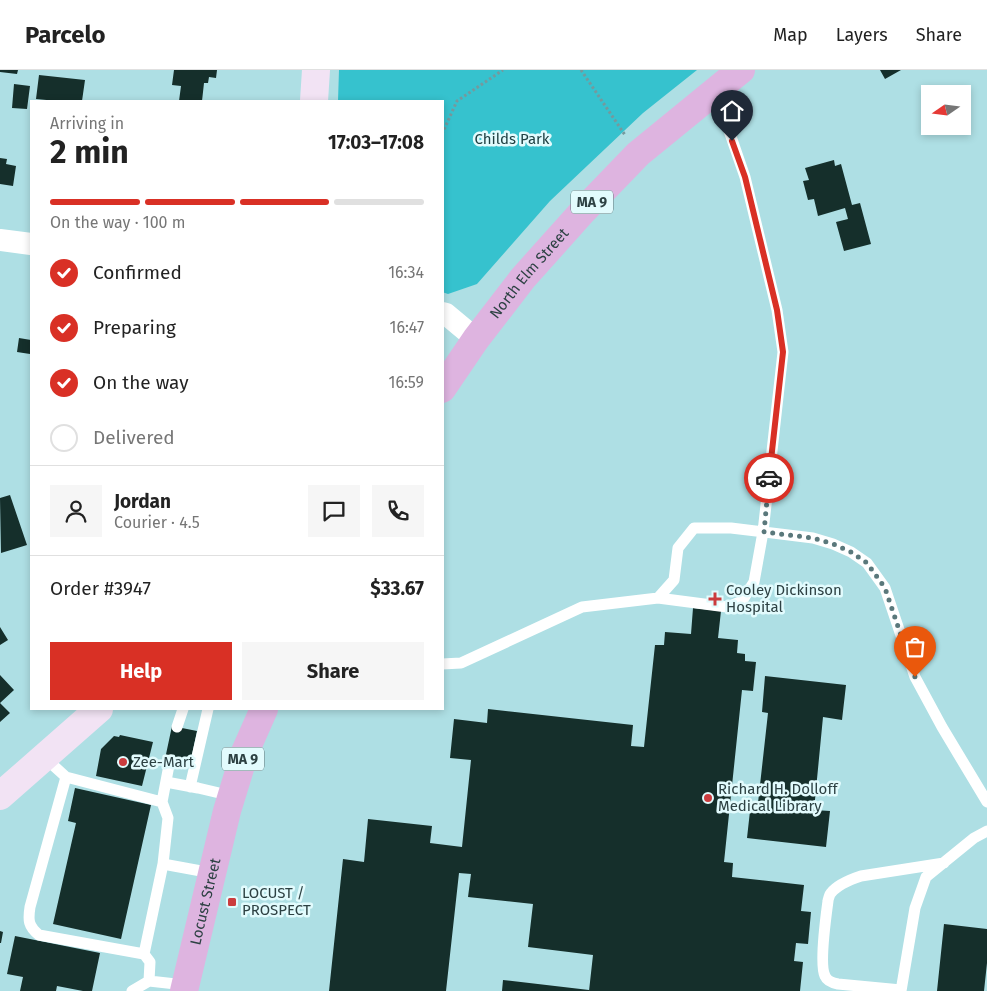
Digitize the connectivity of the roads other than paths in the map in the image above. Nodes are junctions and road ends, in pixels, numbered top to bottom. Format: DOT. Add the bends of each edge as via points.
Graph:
graph roads {
  1 [pos="316,70"];
  2 [pos="741,70"];
  3 [pos="711,94"];
  4 [pos="314,100"];
  5 [pos="0,240"];
  6 [pos="30,244"];
  7 [pos="444,314"];
  8 [pos="476,338"];
  9 [pos="444,386"];
  10 [pos="764,532"];
  11 [pos="658,598"];
  12 [pos="444,664"];
  13 [pos="98,710"];
  14 [pos="183,710"];
  15 [pos="208,710"];
  16 [pos="264,710"];
  17 [pos="177,727"];
  18 [pos="44,757"];
  19 [pos="170,760"];
  20 [pos="66,777"];
  21 [pos="166,782"];
  22 [pos="190,787"];
  23 [pos="0,796"];
  24 [pos="162,802"];
  25 [pos="987,802"];
  26 [pos="229,803"];
  27 [pos="987,831"];
  28 [pos="944,863"];
  29 [pos="163,864"];
  30 [pos="212,873"];
  31 [pos="144,954"];
  32 [pos="149,981"];
  33 [pos="184,988"];
  34 [pos="132,991"];
  35 [pos="901,991"];
  1 -- 4 [label="main road"];
  2 -- 3 [label="highway, North Elm Street / MA 9"];
  3 -- 8 [label="highway, North Elm Street / MA 9" via="638,154 583,211 523,278"];
  3 -- 10 [label="lane" via="726,122 745,177 777,310 783,352"];
  5 -- 6 [label="street"];
  7 -- 8 [label="street"];
  8 -- 9 [label="highway, North Elm Street / MA 9"];
  10 -- 11 [label="lane" via="694,528 678,548 674,580"];
  10 -- 11 [label="lane" via="754,582 742,601 727,606"];
  10 -- 25 [label="lane" via="833,544 867,563 885,588 915,677"];
  11 -- 12 [label="lane" via="582,607 461,662"];
  13 -- 18 [label="main road"];
  14 -- 17 [label="lane"];
  15 -- 22 [label="lane"];
  16 -- 26 [label="highway, MA 9" via="245,752"];
  18 -- 20 [label="lane"];
  18 -- 23 [label="main road"];
  19 -- 21 [label="lane"];
  20 -- 24 [label="lane"];
  20 -- 31 [label="lane" via="28,921 39,935"];
  21 -- 22 [label="lane"];
  21 -- 24 [label="lane"];
  22 -- 26 [label="lane"];
  24 -- 29 [label="lane" via="168,818"];
  26 -- 30 [label="highway, Locust Street / MA 9"];
  27 -- 28 [label="lane"];
  28 -- 35 [label="lane" via="926,877 915,908"];
  28 -- 35 [label="lane" via="861,876 831,893 828,901 822,966 825,978 838,984"];
  29 -- 30 [label="lane"];
  29 -- 31 [label="lane"];
  30 -- 33 [label="highway, Locust Street / MA 9"];
  31 -- 32 [label="lane" via="150,962"];
  32 -- 33 [label="lane"];
  32 -- 34 [label="lane"];
}
